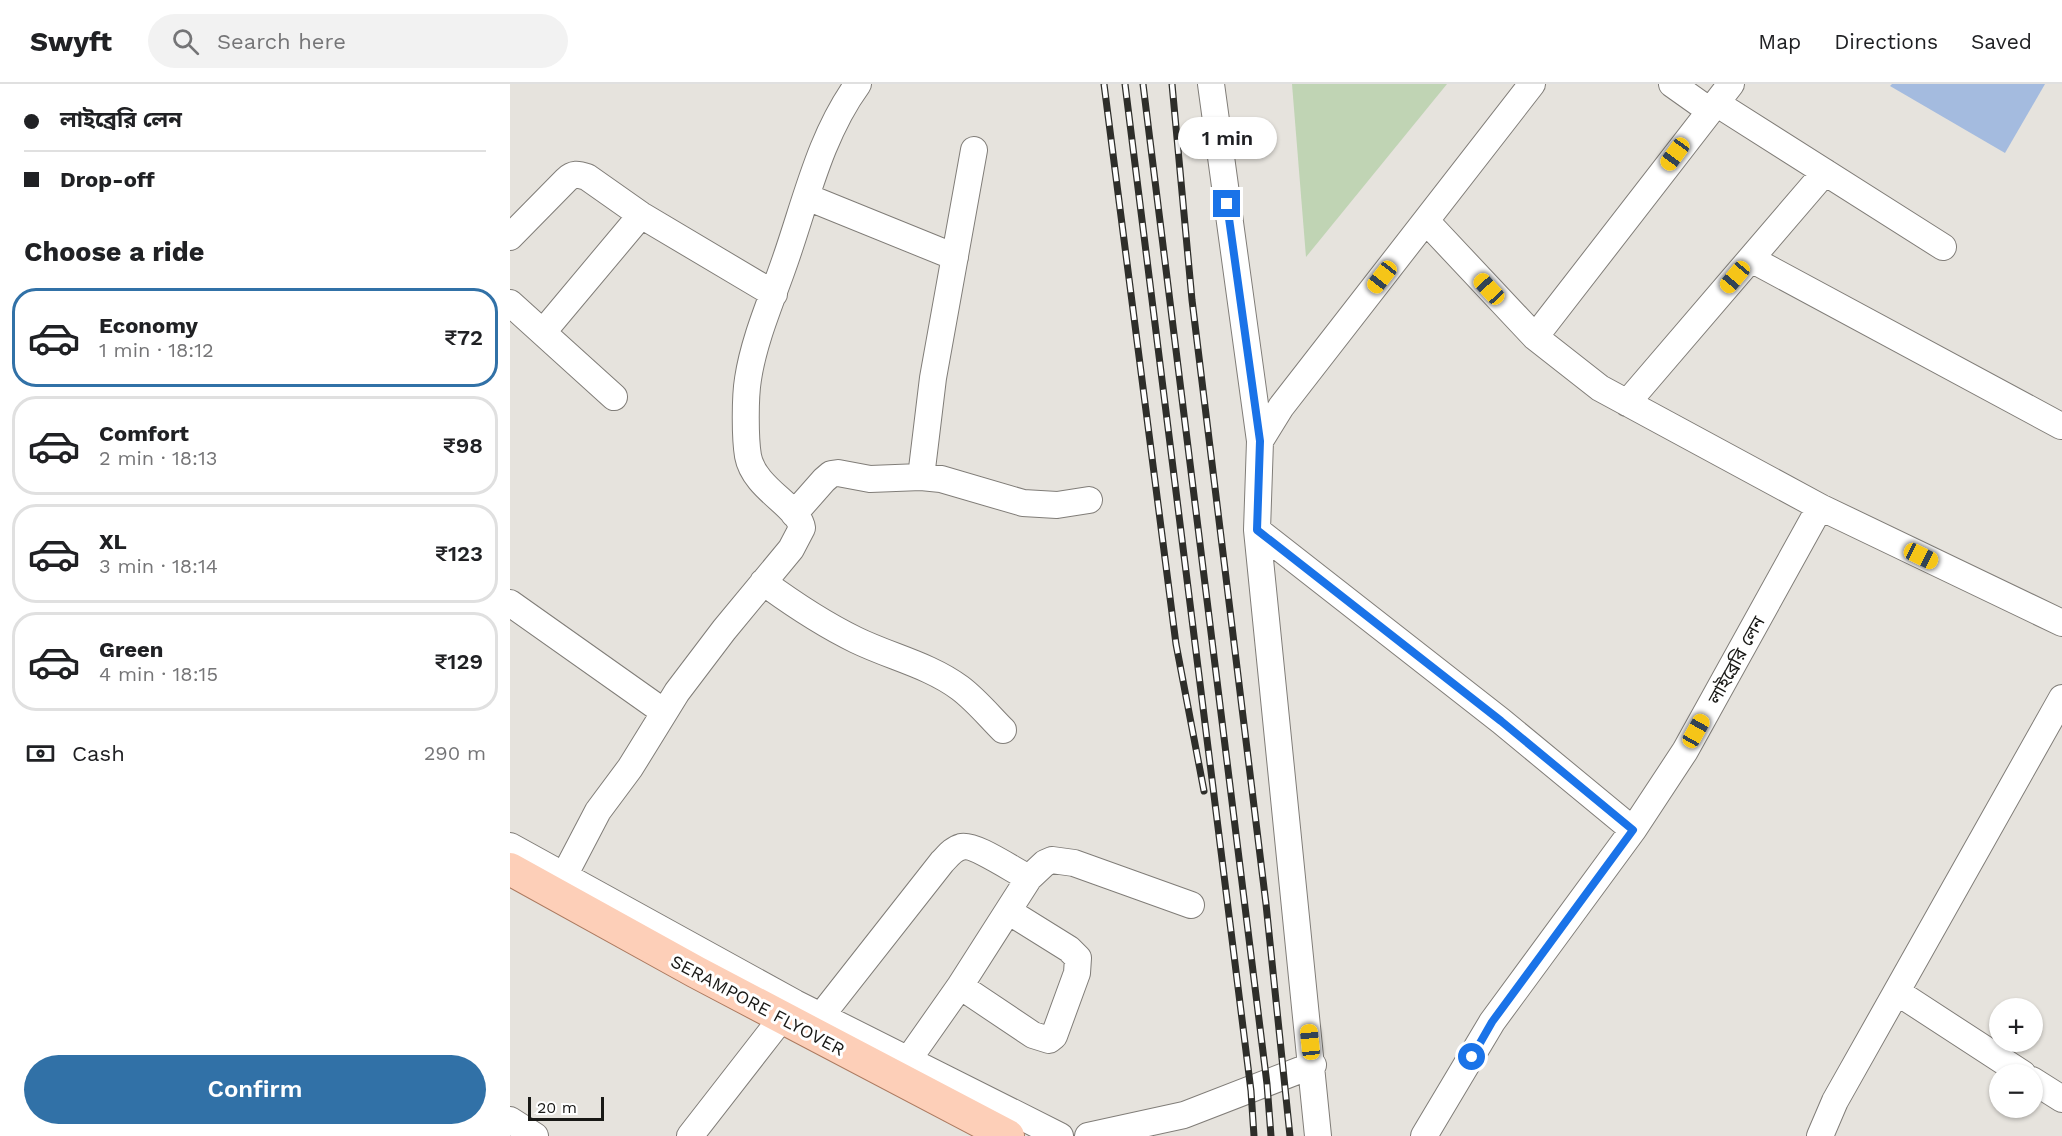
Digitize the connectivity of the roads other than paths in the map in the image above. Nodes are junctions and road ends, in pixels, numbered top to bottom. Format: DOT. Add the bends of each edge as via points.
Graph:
graph roads {
  1 [pos="858,84"];
  2 [pos="1211,84"];
  3 [pos="1532,84"];
  4 [pos="1672,84"];
  5 [pos="1719,99"];
  6 [pos="974,150"];
  7 [pos="1825,172"];
  8 [pos="807,197"];
  9 [pos="641,215"];
  10 [pos="1426,221"];
  11 [pos="510,237"];
  12 [pos="1943,247"];
  13 [pos="955,257"];
  14 [pos="1751,259"];
  15 [pos="774,294"];
  16 [pos="510,303"];
  17 [pos="543,332"];
  18 [pos="1534,337"];
  19 [pos="614,398"];
  20 [pos="1628,402"];
  21 [pos="2061,426"];
  22 [pos="1260,441"];
  23 [pos="921,477"];
  24 [pos="1089,500"];
  25 [pos="1820,507"];
  26 [pos="794,514"];
  27 [pos="1257,530"];
  28 [pos="763,582"];
  29 [pos="510,603"];
  30 [pos="2062,623"];
  31 [pos="2062,698"];
  32 [pos="664,712"];
  33 [pos="1003,730"];
  34 [pos="1633,830"];
  35 [pos="510,846"];
  36 [pos="510,869"];
  37 [pos="564,876"];
  38 [pos="1029,878"];
  39 [pos="510,885"];
  40 [pos="1191,905"];
  41 [pos="1008,911"];
  42 [pos="960,986"];
  43 [pos="1897,992"];
  44 [pos="821,1016"];
  45 [pos="774,1028"];
  46 [pos="908,1060"];
  47 [pos="2009,1064"];
  48 [pos="1313,1065"];
  49 [pos="2043,1087"];
  50 [pos="2062,1099"];
  51 [pos="510,1120"];
  52 [pos="535,1136"];
  53 [pos="690,1136"];
  54 [pos="974,1136"];
  55 [pos="1008,1136"];
  56 [pos="1060,1136"];
  57 [pos="1088,1136"];
  58 [pos="1318,1136"];
  59 [pos="1424,1136"];
  60 [pos="1820,1136"];
  1 -- 8 [label="street" via="830,132"];
  2 -- 22 [label="street"];
  3 -- 10 [label="street"];
  4 -- 5 [label="street"];
  5 -- 7 [label="street"];
  5 -- 18 [label="street"];
  6 -- 13 [label="street"];
  7 -- 12 [label="street"];
  7 -- 14 [label="street"];
  8 -- 13 [label="street"];
  8 -- 15 [label="street"];
  9 -- 11 [label="street" via="587,177 572,175"];
  9 -- 15 [label="street"];
  9 -- 17 [label="street"];
  10 -- 18 [label="street"];
  10 -- 22 [label="street" via="1281,408"];
  13 -- 23 [label="street" via="933,378"];
  14 -- 20 [label="street"];
  14 -- 21 [label="street"];
  15 -- 26 [label="street" via="748,378 748,455 761,484"];
  16 -- 17 [label="street"];
  17 -- 19 [label="street"];
  18 -- 20 [label="street" via="1600,388"];
  20 -- 25 [label="street"];
  22 -- 27 [label="street"];
  23 -- 24 [label="street" via="961,484 1023,504 1057,505"];
  23 -- 26 [label="street" via="831,474"];
  25 -- 30 [label="street"];
  25 -- 34 [label="street, লাইব্রেরি লেন" via="1685,751"];
  26 -- 28 [label="street" via="801,523 799,534"];
  27 -- 34 [label="street"];
  27 -- 48 [label="street"];
  28 -- 32 [label="street"];
  28 -- 33 [label="street" via="855,639 918,665 962,689"];
  29 -- 32 [label="street"];
  31 -- 43 [label="street"];
  32 -- 37 [label="street" via="598,811"];
  34 -- 59 [label="street, লাইব্রেরি লেন" via="1492,1022"];
  35 -- 37 [label="street"];
  36 -- 55 [label="main road, SERAMPORE FLYOVER"];
  37 -- 44 [label="street"];
  38 -- 40 [label="street" via="1045,863 1060,860"];
  38 -- 41 [label="street"];
  38 -- 44 [label="street" via="969,846 954,850"];
  39 -- 45 [label="street"];
  41 -- 42 [label="street"];
  41 -- 42 [label="street" via="1078,958 1077,973 1054,1036 1049,1040 1033,1035"];
  42 -- 46 [label="street"];
  43 -- 47 [label="street"];
  43 -- 60 [label="street" via="1835,1101"];
  44 -- 46 [label="street"];
  45 -- 53 [label="street"];
  45 -- 54 [label="street"];
  46 -- 56 [label="street"];
  48 -- 57 [label="street" via="1184,1114"];
  48 -- 58 [label="street"];
  49 -- 50 [label="street"];
  51 -- 52 [label="street"];
}
